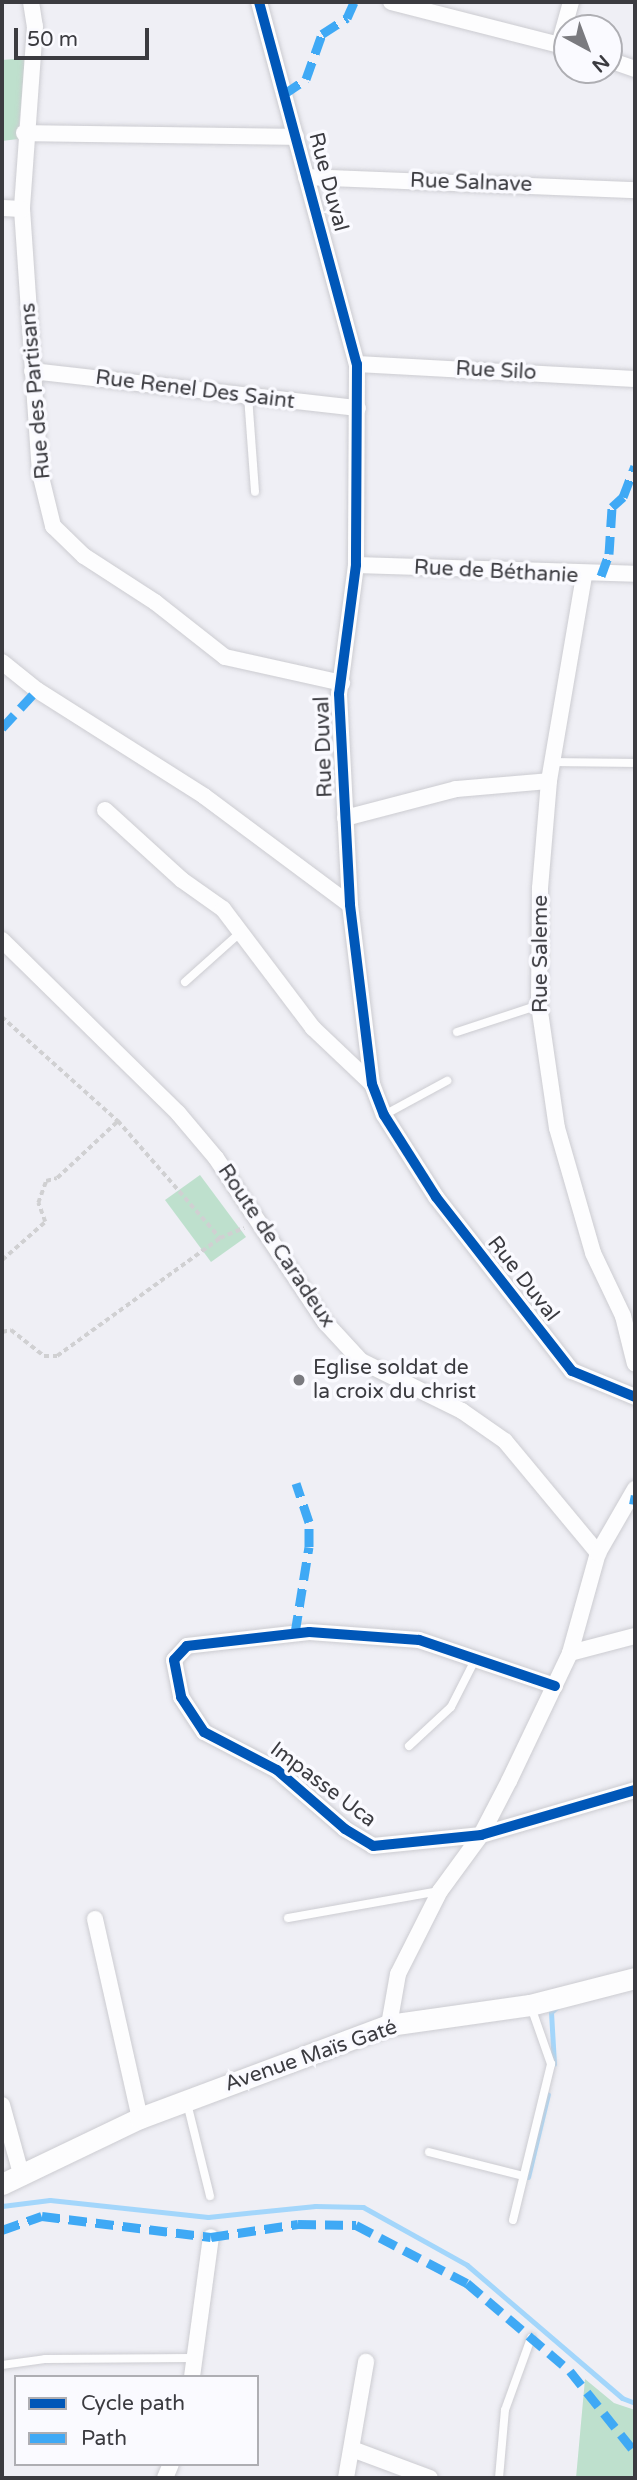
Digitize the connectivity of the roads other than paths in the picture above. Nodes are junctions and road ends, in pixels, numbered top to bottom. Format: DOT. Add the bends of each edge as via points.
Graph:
graph roads {
  1 [pos="31,2"];
  2 [pos="259,2"];
  3 [pos="391,2"];
  4 [pos="553,43"];
  5 [pos="24,133"];
  6 [pos="296,137"];
  7 [pos="306,177"];
  8 [pos="635,190"];
  9 [pos="2,208"];
  10 [pos="22,209"];
  11 [pos="357,364"];
  12 [pos="32,371"];
  13 [pos="635,379"];
  14 [pos="248,396"];
  15 [pos="358,408"];
  16 [pos="255,492"];
  17 [pos="356,565"];
  18 [pos="635,574"];
  19 [pos="584,576"];
  20 [pos="2,662"];
  21 [pos="342,684"];
  22 [pos="553,762"];
  23 [pos="635,763"];
  24 [pos="549,780"];
  25 [pos="106,810"];
  26 [pos="345,818"];
  27 [pos="350,905"];
  28 [pos="243,930"];
  29 [pos="2,940"];
  30 [pos="185,982"];
  31 [pos="539,1005"];
  32 [pos="457,1032"];
  33 [pos="447,1081"];
  34 [pos="372,1084"];
  35 [pos="384,1115"];
  36 [pos="635,1364"];
  37 [pos="635,1396"];
  38 [pos="635,1489"];
  39 [pos="598,1553"];
  40 [pos="635,1636"];
  41 [pos="569,1653"];
  42 [pos="476,1658"];
  43 [pos="555,1686"];
  44 [pos="409,1746"];
  45 [pos="635,1790"];
  46 [pos="481,1835"];
  47 [pos="440,1891"];
  48 [pos="288,1918"];
  49 [pos="95,1919"];
  50 [pos="635,1978"];
  51 [pos="530,2005"];
  52 [pos="389,2025"];
  53 [pos="187,2101"];
  54 [pos="2,2105"];
  55 [pos="140,2118"];
  56 [pos="429,2152"];
  57 [pos="523,2176"];
  58 [pos="12,2181"];
  59 [pos="210,2196"];
  60 [pos="513,2220"];
  61 [pos="211,2237"];
  62 [pos="531,2338"];
  63 [pos="194,2358"];
  64 [pos="366,2362"];
  65 [pos="2,2365"];
  66 [pos="192,2375"];
  67 [pos="352,2449"];
  68 [pos="346,2478"];
  69 [pos="430,2478"];
  70 [pos="499,2478"];
  1 -- 5 [label="street, Rue des Partisans" via="35,26"];
  2 -- 6 [label="street, Rue Duval"];
  3 -- 4 [label="street"];
  5 -- 6 [label="street"];
  5 -- 10 [label="street, Rue des Partisans"];
  6 -- 7 [label="street, Rue Duval"];
  7 -- 8 [label="street, Rue Salnave"];
  7 -- 11 [label="street, Rue Duval"];
  9 -- 10 [label="street"];
  10 -- 12 [label="street, Rue des Partisans"];
  11 -- 13 [label="street, Rue Silo"];
  11 -- 15 [label="street, Rue Duval"];
  12 -- 14 [label="street, Rue Renel Des Saint"];
  12 -- 21 [label="street, Rue des Partisans" via="40,473 52,526 84,556 155,602 225,657"];
  14 -- 15 [label="street, Rue Renel Des Saint"];
  14 -- 16 [label="lane"];
  15 -- 17 [label="street, Rue Duval"];
  17 -- 19 [label="street, Rue de Béthanie"];
  17 -- 21 [label="street, Rue Duval"];
  18 -- 19 [label="street, Rue de Béthanie"];
  19 -- 22 [label="street, Rue Saleme"];
  20 -- 27 [label="street" via="37,690 204,796"];
  21 -- 26 [label="street, Rue Duval"];
  22 -- 23 [label="lane"];
  22 -- 24 [label="street, Rue Saleme"];
  24 -- 26 [label="street" via="456,789"];
  24 -- 31 [label="street, Rue Saleme" via="540,888"];
  25 -- 28 [label="street"];
  26 -- 27 [label="street, Rue Duval"];
  27 -- 34 [label="street, Rue Duval"];
  28 -- 30 [label="lane"];
  28 -- 34 [label="street" via="313,1028"];
  29 -- 39 [label="street, Route de Caradeux" via="178,1113 260,1222 325,1322 361,1361 462,1411 505,1441"];
  31 -- 32 [label="lane"];
  31 -- 36 [label="street, Rue Saleme" via="558,1128 593,1253 623,1316"];
  33 -- 35 [label="lane"];
  34 -- 35 [label="street, Rue Duval"];
  35 -- 37 [label="street, Rue Duval" via="436,1197 572,1371"];
  38 -- 39 [label="street"];
  39 -- 41 [label="street"];
  40 -- 41 [label="street"];
  41 -- 43 [label="street"];
  42 -- 43 [label="street"];
  42 -- 44 [label="lane" via="451,1707"];
  42 -- 46 [label="street, Impasse Uca" via="419,1640 309,1632 187,1646 174,1660 181,1697 204,1732 277,1770 345,1829 373,1846"];
  43 -- 46 [label="street"];
  45 -- 46 [label="street"];
  46 -- 47 [label="street"];
  47 -- 48 [label="lane"];
  47 -- 52 [label="street" via="398,1974"];
  49 -- 55 [label="street"];
  50 -- 51 [label="street, Avenue Maïs Gaté"];
  51 -- 52 [label="street, Avenue Maïs Gaté"];
  51 -- 57 [label="lane" via="551,2064"];
  52 -- 53 [label="street, Avenue Maïs Gaté"];
  53 -- 55 [label="street, Avenue Maïs Gaté"];
  53 -- 59 [label="lane"];
  54 -- 58 [label="street"];
  55 -- 58 [label="street, Avenue Maïs Gaté"];
  56 -- 57 [label="lane"];
  57 -- 60 [label="lane"];
  61 -- 63 [label="street"];
  62 -- 70 [label="lane" via="505,2410"];
  63 -- 65 [label="lane" via="45,2359"];
  63 -- 66 [label="street"];
  64 -- 67 [label="street"];
  67 -- 68 [label="street"];
  67 -- 69 [label="street"];
}
